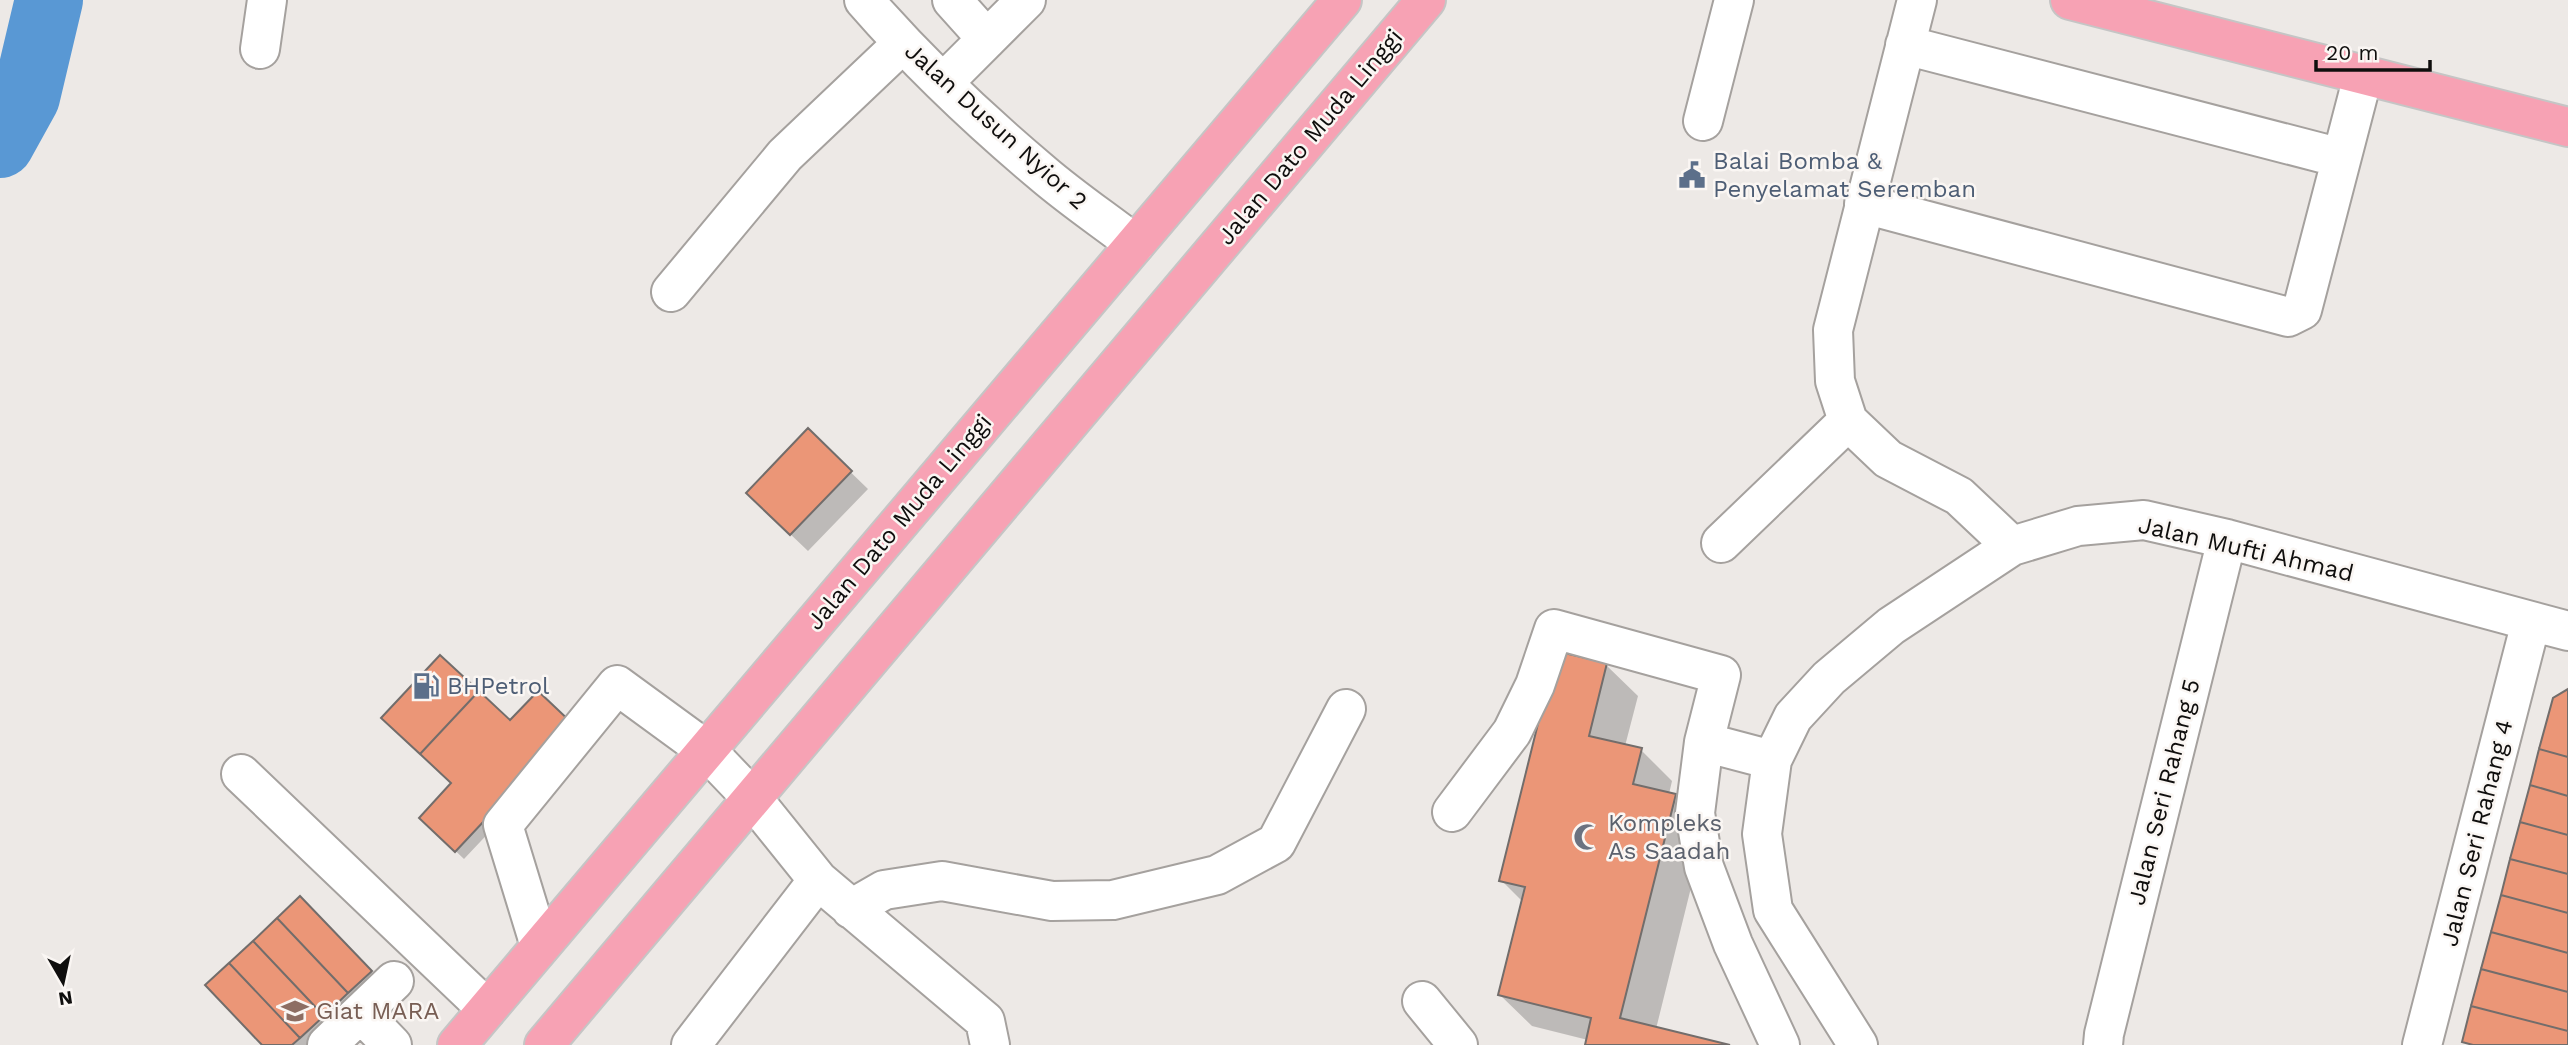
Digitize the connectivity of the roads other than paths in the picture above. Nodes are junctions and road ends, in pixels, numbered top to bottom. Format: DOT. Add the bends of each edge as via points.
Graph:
graph roads {
  1 [pos="267,0"];
  2 [pos="864,0"];
  3 [pos="952,0"];
  4 [pos="1026,0"];
  5 [pos="1342,0"];
  6 [pos="1426,0"];
  7 [pos="1734,0"];
  8 [pos="1917,0"];
  9 [pos="2070,0"];
  10 [pos="987,39"];
  11 [pos="902,44"];
  12 [pos="1905,45"];
  13 [pos="260,49"];
  14 [pos="2363,76"];
  15 [pos="943,83"];
  16 [pos="1703,121"];
  17 [pos="2568,127"];
  18 [pos="2341,158"];
  19 [pos="1864,204"];
  20 [pos="1135,244"];
  21 [pos="671,292"];
  22 [pos="1848,421"];
  23 [pos="2227,539"];
  24 [pos="1721,543"];
  25 [pos="2012,546"];
  26 [pos="2531,622"];
  27 [pos="2568,631"];
  28 [pos="1346,709"];
  29 [pos="1704,742"];
  30 [pos="706,750"];
  31 [pos="1772,760"];
  32 [pos="241,774"];
  33 [pos="752,798"];
  34 [pos="1452,812"];
  35 [pos="818,880"];
  36 [pos="851,909"];
  37 [pos="540,946"];
  38 [pos="394,981"];
  39 [pos="1423,1001"];
  40 [pos="487,1009"];
  41 [pos="360,1013"];
  42 [pos="987,1033"];
  43 [pos="560,1039"];
  44 [pos="327,1045"];
  45 [pos="392,1045"];
  46 [pos="457,1045"];
  47 [pos="691,1045"];
  48 [pos="1015,1045"];
  49 [pos="1458,1045"];
  50 [pos="1780,1045"];
  51 [pos="1858,1045"];
  52 [pos="2103,1045"];
  53 [pos="2422,1045"];
  1 -- 13 [label="street"];
  2 -- 11 [label="street, Jalan Dusun Nyior 2"];
  3 -- 10 [label="street"];
  4 -- 10 [label="street"];
  5 -- 20 [label="highway, Jalan Dato Muda Linggi"];
  6 -- 33 [label="highway, Jalan Dato Muda Linggi"];
  7 -- 16 [label="street"];
  8 -- 12 [label="street"];
  9 -- 14 [label="highway"];
  10 -- 15 [label="street"];
  11 -- 15 [label="street, Jalan Dusun Nyior 2"];
  11 -- 21 [label="street" via="785,155"];
  12 -- 18 [label="street"];
  12 -- 19 [label="street"];
  14 -- 17 [label="highway"];
  14 -- 18 [label="street"];
  15 -- 20 [label="street, Jalan Dusun Nyior 2" via="1042,173"];
  18 -- 19 [label="street" via="2302,310 2288,317"];
  19 -- 22 [label="street" via="1833,330 1835,381"];
  20 -- 30 [label="highway, Jalan Dato Muda Linggi"];
  22 -- 24 [label="street"];
  22 -- 25 [label="street" via="1888,459 1959,496"];
  23 -- 25 [label="street, Jalan Mufti Ahmad" via="2144,520 2078,526"];
  23 -- 26 [label="street, Jalan Mufti Ahmad"];
  23 -- 52 [label="street, Jalan Seri Rahang 5"];
  25 -- 31 [label="street, Jalan Mufti Ahmad" via="1891,626 1829,678 1793,717"];
  26 -- 27 [label="street, Jalan Mufti Ahmad"];
  26 -- 53 [label="street, Jalan Seri Rahang 4"];
  28 -- 36 [label="street" via="1276,843 1217,876 1113,900 1065,901 942,881 884,890"];
  29 -- 31 [label="street"];
  29 -- 34 [label="street" via="1721,675 1554,629 1535,685 1512,732"];
  29 -- 50 [label="street" via="1695,813 1704,867 1733,944"];
  30 -- 33 [label="street"];
  30 -- 37 [label="highway, Jalan Dato Muda Linggi"];
  30 -- 37 [label="street" via="617,685 503,825"];
  31 -- 51 [label="street, Jalan Mufti Ahmad" via="1762,834 1773,910"];
  32 -- 40 [label="street"];
  33 -- 35 [label="street"];
  33 -- 43 [label="highway, Jalan Dato Muda Linggi"];
  35 -- 36 [label="street"];
  35 -- 47 [label="street"];
  36 -- 42 [label="street"];
  37 -- 40 [label="highway, Jalan Dato Muda Linggi"];
  38 -- 41 [label="street"];
  39 -- 49 [label="street"];
  40 -- 46 [label="highway, Jalan Dato Muda Linggi"];
  41 -- 44 [label="street"];
  41 -- 45 [label="street"];
  42 -- 48 [label="street"];
}
